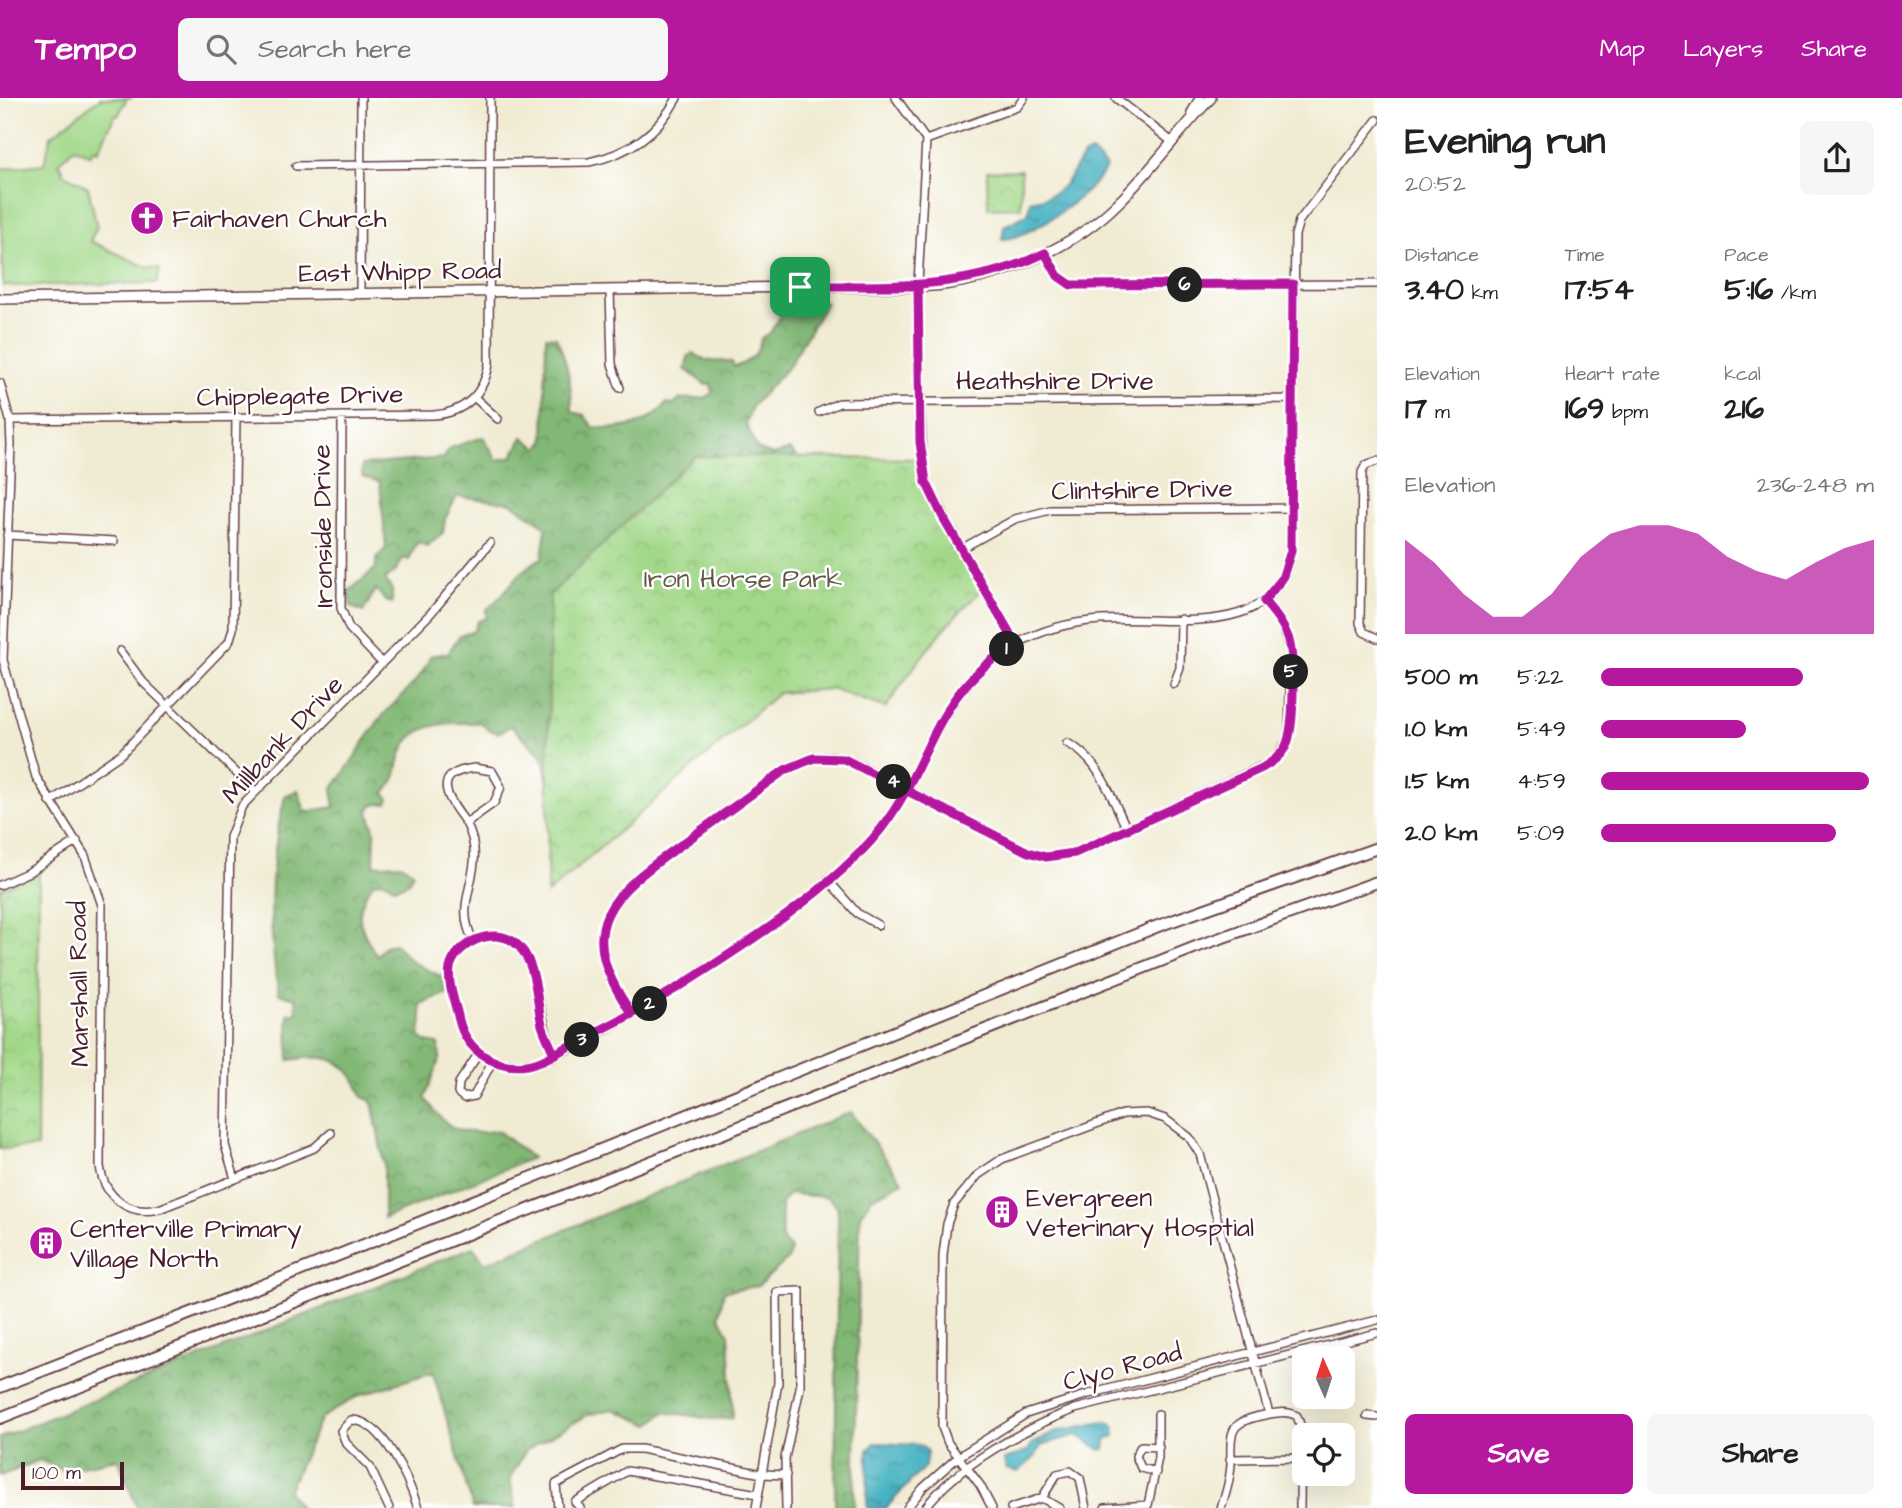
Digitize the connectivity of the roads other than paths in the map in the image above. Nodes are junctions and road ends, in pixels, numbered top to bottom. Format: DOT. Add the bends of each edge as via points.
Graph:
graph roads {
  1 [pos="361,98"];
  2 [pos="490,98"];
  3 [pos="677,98"];
  4 [pos="897,98"];
  5 [pos="1024,98"];
  6 [pos="1116,98"];
  7 [pos="1200,98"];
  8 [pos="1211,98"];
  9 [pos="1377,120"];
  10 [pos="1186,123"];
  11 [pos="926,140"];
  12 [pos="1171,141"];
  13 [pos="490,164"];
  14 [pos="361,165"];
  15 [pos="296,166"];
  16 [pos="1045,253"];
  17 [pos="1293,284"];
  18 [pos="1377,284"];
  19 [pos="918,286"];
  20 [pos="610,290"];
  21 [pos="488,291"];
  22 [pos="360,292"];
  23 [pos="0,299"];
  24 [pos="0,383"];
  25 [pos="620,388"];
  26 [pos="474,397"];
  27 [pos="1293,399"];
  28 [pos="919,401"];
  29 [pos="820,412"];
  30 [pos="342,416"];
  31 [pos="236,417"];
  32 [pos="498,419"];
  33 [pos="10,421"];
  34 [pos="1377,461"];
  35 [pos="1292,508"];
  36 [pos="7,535"];
  37 [pos="114,541"];
  38 [pos="490,543"];
  39 [pos="961,549"];
  40 [pos="1264,601"];
  41 [pos="1181,619"];
  42 [pos="1377,638"];
  43 [pos="1016,644"];
  44 [pos="120,651"];
  45 [pos="382,663"];
  46 [pos="1174,684"];
  47 [pos="168,707"];
  48 [pos="1067,743"];
  49 [pos="904,789"];
  50 [pos="256,792"];
  51 [pos="50,802"];
  52 [pos="466,823"];
  53 [pos="1127,829"];
  54 [pos="77,841"];
  55 [pos="1377,848"];
  56 [pos="828,880"];
  57 [pos="1377,882"];
  58 [pos="0,885"];
  59 [pos="878,925"];
  60 [pos="473,940"];
  61 [pos="632,1014"];
  62 [pos="479,1053"];
  63 [pos="554,1054"];
  64 [pos="493,1060"];
  65 [pos="331,1133"];
  66 [pos="235,1179"];
  67 [pos="1377,1320"];
  68 [pos="1377,1334"];
  69 [pos="1253,1353"];
  70 [pos="1256,1366"];
  71 [pos="0,1387"];
  72 [pos="1158,1414"];
  73 [pos="1269,1415"];
  74 [pos="1367,1416"];
  75 [pos="1377,1417"];
  76 [pos="0,1418"];
  77 [pos="1300,1423"];
  78 [pos="1159,1447"];
  79 [pos="958,1457"];
  80 [pos="1230,1458"];
  81 [pos="1292,1458"];
  82 [pos="968,1469"];
  83 [pos="1156,1472"];
  84 [pos="762,1474"];
  85 [pos="786,1475"];
  86 [pos="1300,1486"];
  87 [pos="758,1494"];
  88 [pos="1042,1498"];
  89 [pos="1151,1506"];
  90 [pos="389,1508"];
  91 [pos="418,1508"];
  92 [pos="558,1508"];
  93 [pos="580,1508"];
  94 [pos="755,1508"];
  95 [pos="786,1508"];
  96 [pos="907,1508"];
  97 [pos="925,1508"];
  98 [pos="992,1508"];
  99 [pos="1011,1508"];
  100 [pos="1059,1508"];
  101 [pos="1086,1508"];
  102 [pos="1105,1508"];
  103 [pos="1221,1508"];
  104 [pos="1300,1508"];
  1 -- 14 [label="street"];
  2 -- 13 [label="street"];
  3 -- 13 [label="street" via="656,129 614,156 577,163"];
  4 -- 11 [label="street"];
  5 -- 11 [label="street" via="1017,107"];
  6 -- 12 [label="street"];
  7 -- 10 [label="main road"];
  8 -- 10 [label="main road"];
  9 -- 17 [label="street" via="1299,222 1294,235"];
  10 -- 12 [label="main road, East Whipp Road"];
  11 -- 19 [label="street"];
  12 -- 16 [label="main road, East Whipp Road" via="1103,217"];
  13 -- 14 [label="street"];
  13 -- 21 [label="street"];
  14 -- 15 [label="street"];
  14 -- 22 [label="street"];
  16 -- 17 [label="street" via="1058,276 1071,285"];
  16 -- 19 [label="main road, East Whipp Road" via="990,274"];
  17 -- 18 [label="street"];
  17 -- 27 [label="street"];
  19 -- 20 [label="main road, East Whipp Road" via="830,286 818,282 800,287"];
  19 -- 28 [label="street"];
  20 -- 21 [label="main road, East Whipp Road"];
  20 -- 25 [label="street" via="612,364"];
  21 -- 22 [label="main road, East Whipp Road"];
  21 -- 26 [label="street" via="489,364 484,384"];
  22 -- 23 [label="main road, East Whipp Road"];
  24 -- 33 [label="street, Marshall Road"];
  26 -- 30 [label="street, Chipplegate Drive" via="462,408 442,414"];
  26 -- 32 [label="street"];
  27 -- 28 [label="street, Heathshire Drive"];
  27 -- 35 [label="street"];
  28 -- 29 [label="street, Heathshire Drive" via="839,403"];
  28 -- 39 [label="street" via="926,482"];
  30 -- 31 [label="street, Chipplegate Drive"];
  30 -- 45 [label="street, Ironside Drive" via="341,608 349,628"];
  31 -- 33 [label="street, Chipplegate Drive"];
  31 -- 47 [label="street" via="231,636 220,654"];
  33 -- 36 [label="street, Marshall Road"];
  34 -- 42 [label="street" via="1362,472 1360,624 1364,632"];
  35 -- 39 [label="street, Clintshire Drive" via="1050,510 1015,519"];
  35 -- 40 [label="street" via="1289,560 1282,579"];
  36 -- 37 [label="street"];
  36 -- 51 [label="street, Marshall Road" via="3,660 31,763"];
  38 -- 45 [label="street, Millbank Drive" via="432,613"];
  39 -- 43 [label="street"];
  40 -- 41 [label="street" via="1229,618"];
  40 -- 53 [label="street" via="1281,622 1291,649 1289,737 1282,753 1262,768"];
  41 -- 43 [label="street" via="1081,622"];
  41 -- 46 [label="street" via="1180,668"];
  43 -- 49 [label="street" via="963,688"];
  44 -- 47 [label="street"];
  45 -- 50 [label="street, Millbank Drive"];
  47 -- 50 [label="street"];
  47 -- 51 [label="street" via="111,763"];
  48 -- 53 [label="street" via="1081,751 1099,774"];
  49 -- 53 [label="street" via="1046,857 1075,853"];
  49 -- 56 [label="street" via="869,842"];
  49 -- 61 [label="street" via="844,759 805,760 631,881 611,906 601,941 608,975"];
  50 -- 66 [label="street, Millbank Drive" via="237,813 230,837 225,1145"];
  51 -- 54 [label="street, Marshall Road"];
  52 -- 52 [label="street" via="446,794 446,784 457,771 486,768 499,780 500,793 494,803"];
  52 -- 60 [label="street" via="476,853 464,909"];
  54 -- 58 [label="street"];
  54 -- 66 [label="street, Marshall Road" via="98,887 103,924 103,1184 122,1205 144,1211"];
  55 -- 71 [label="highway" via="1158,926"];
  56 -- 59 [label="street" via="856,913"];
  56 -- 61 [label="street" via="741,946"];
  57 -- 76 [label="highway" via="1200,944"];
  60 -- 62 [label="street" via="457,953 449,974 463,1035"];
  60 -- 63 [label="street" via="503,937 518,946 536,983 542,1026"];
  61 -- 63 [label="street"];
  62 -- 64 [label="street"];
  62 -- 64 [label="street" via="458,1085 461,1097 474,1096"];
  63 -- 64 [label="street" via="524,1065"];
  65 -- 66 [label="street, Marshall Road" via="314,1148"];
  67 -- 69 [label="street, Clyo Road"];
  68 -- 70 [label="street, Clyo Road"];
  69 -- 70 [label="street"];
  69 -- 79 [label="street, Clyo Road" via="1026,1414"];
  69 -- 79 [label="street" via="1195,1145 1182,1130 1156,1115 1135,1112 1110,1117 989,1166 970,1182 950,1214 943,1255 942,1427"];
  70 -- 73 [label="street"];
  70 -- 82 [label="street, Clyo Road" via="1075,1409 1037,1423"];
  72 -- 78 [label="street"];
  73 -- 77 [label="street" via="1290,1413"];
  73 -- 80 [label="street" via="1237,1424 1230,1437"];
  74 -- 75 [label="street"];
  78 -- 83 [label="street"];
  78 -- 83 [label="street" via="1141,1446 1136,1456 1141,1468"];
  79 -- 82 [label="street"];
  79 -- 96 [label="street, Clyo Road"];
  80 -- 81 [label="street"];
  80 -- 103 [label="street"];
  82 -- 97 [label="street, Clyo Road"];
  82 -- 98 [label="street"];
  83 -- 89 [label="street"];
  84 -- 85 [label="street"];
  84 -- 85 [label="street" via="778,1383 777,1292 800,1291 800,1388 785,1458"];
  84 -- 87 [label="street"];
  84 -- 92 [label="street" via="622,1449 556,1484"];
  85 -- 95 [label="street"];
  86 -- 104 [label="street"];
  87 -- 93 [label="street" via="627,1471 575,1502"];
  87 -- 94 [label="street"];
  88 -- 99 [label="street"];
  88 -- 100 [label="street"];
  88 -- 101 [label="street" via="1057,1474 1070,1471 1080,1478"];
  89 -- 102 [label="street"];
  90 -- 91 [label="street" via="370,1467 346,1443 341,1431 351,1420 368,1425 401,1464"];
}
